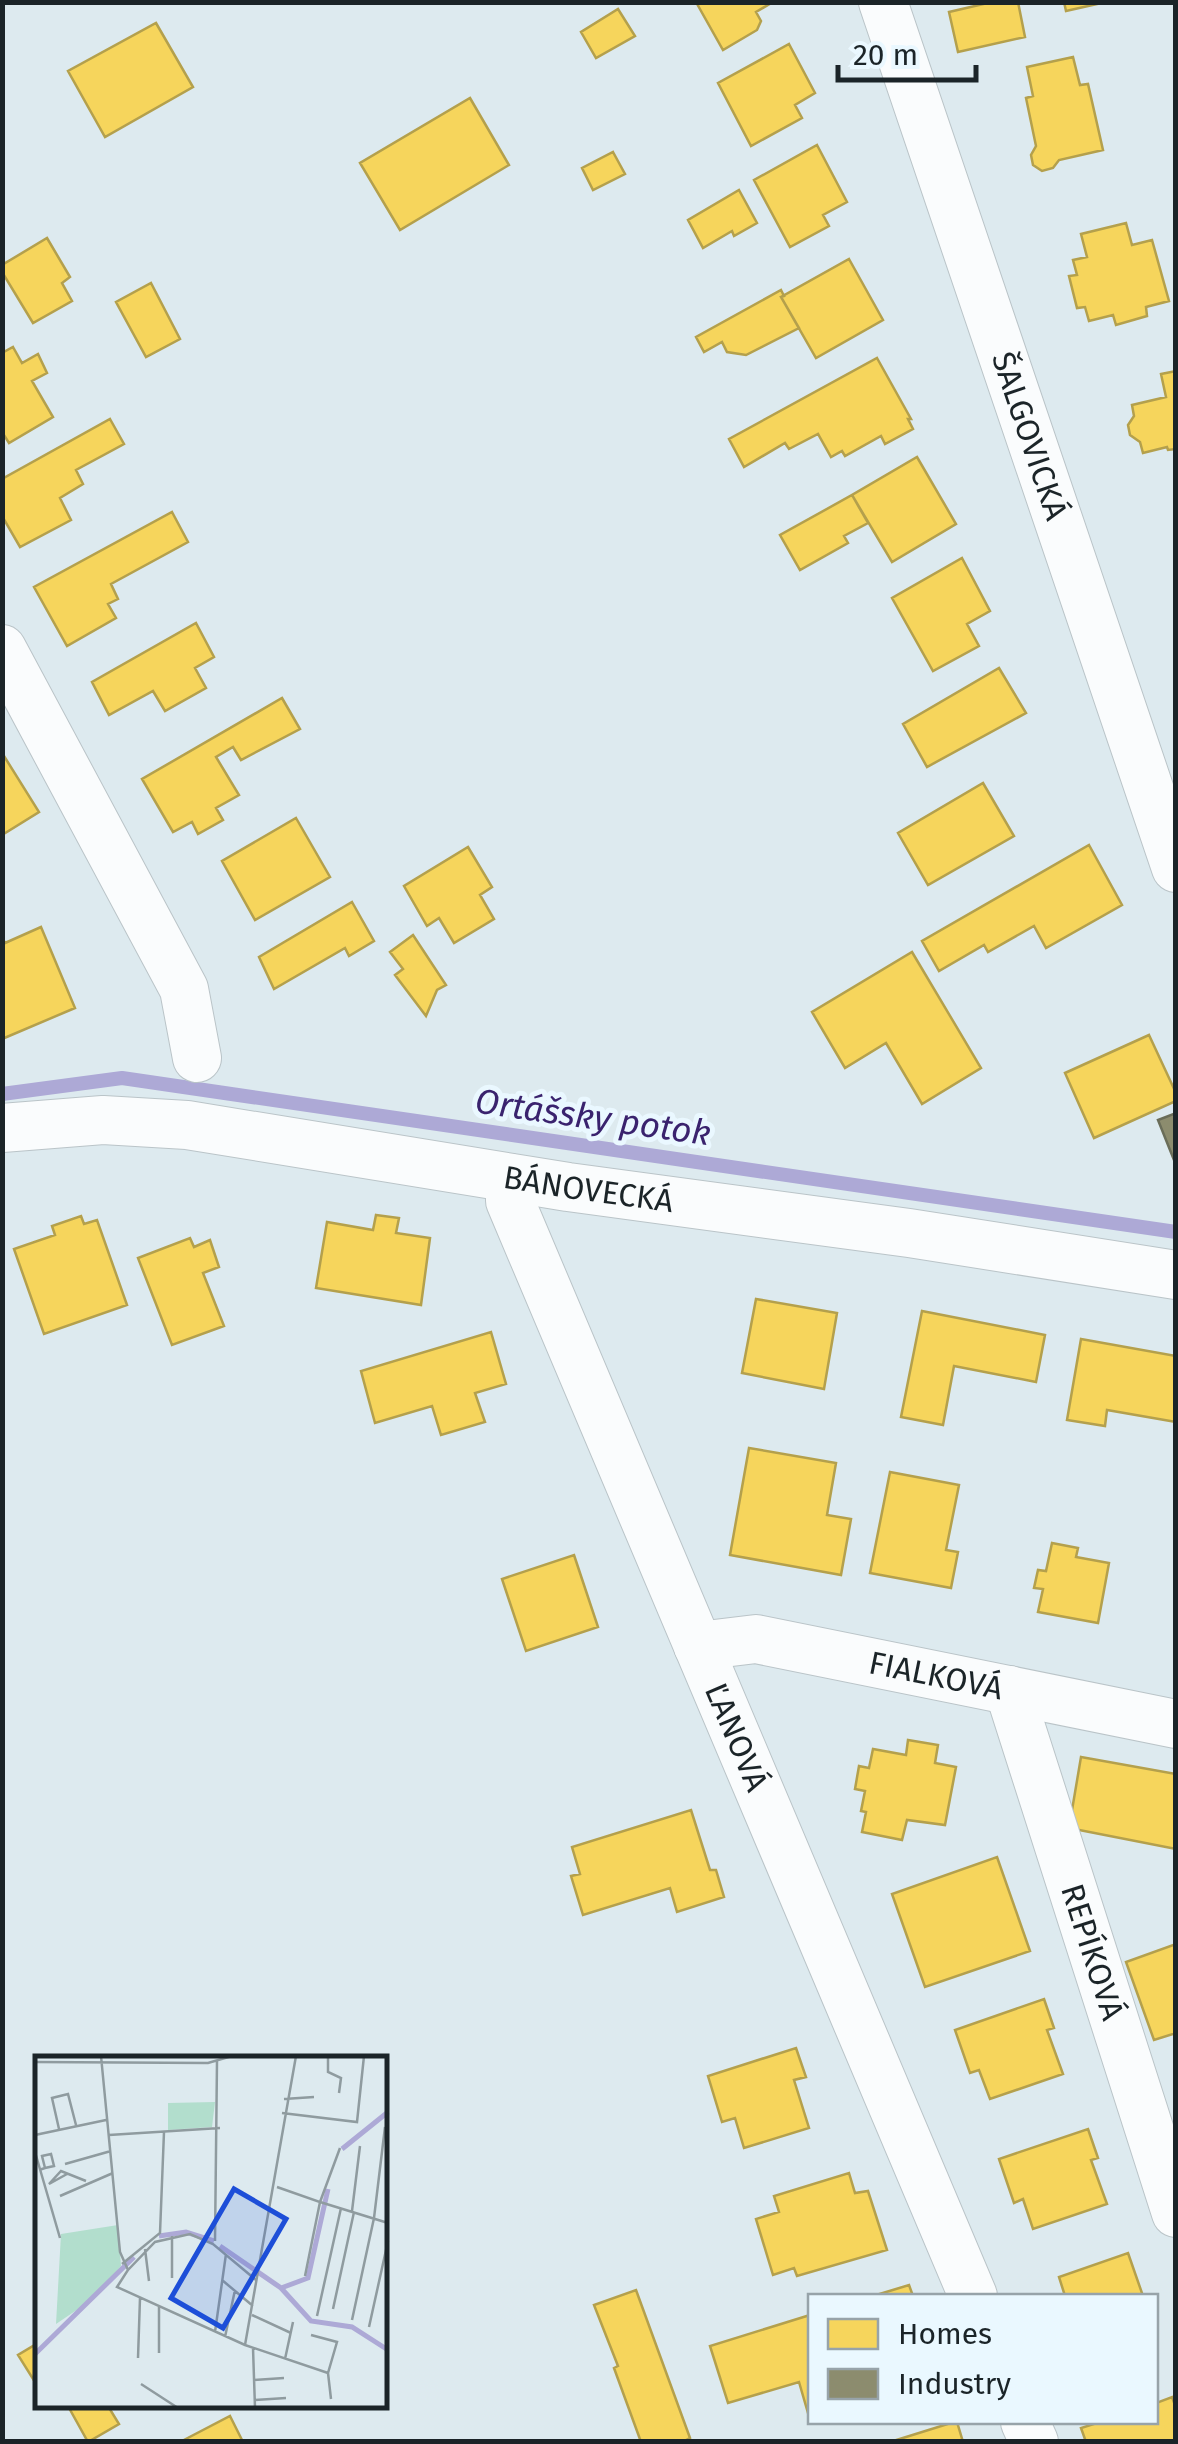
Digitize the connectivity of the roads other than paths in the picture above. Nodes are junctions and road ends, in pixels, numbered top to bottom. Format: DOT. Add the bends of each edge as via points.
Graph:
graph roads {
  1 [pos="884,2"];
  2 [pos="2,650"];
  3 [pos="1176,868"];
  4 [pos="197,1058"];
  5 [pos="2,1128"];
  6 [pos="510,1178"];
  7 [pos="1176,1275"];
  8 [pos="698,1646"];
  9 [pos="1009,1690"];
  10 [pos="1176,1724"];
  11 [pos="1176,2213"];
  12 [pos="971,2294"];
  1 -- 3 [label="street, ŠALGOVICKÁ"];
  2 -- 4 [label="street" via="184,989"];
  5 -- 6 [label="street, BÁNOVECKÁ" via="102,1120 187,1125"];
  6 -- 7 [label="street, BÁNOVECKÁ"];
  6 -- 8 [label="street, ĽANOVÁ" via="510,1201"];
  8 -- 9 [label="street, FIALKOVÁ" via="756,1639"];
  8 -- 12 [label="street, ĽANOVÁ"];
  9 -- 10 [label="street, FIALKOVÁ"];
  9 -- 11 [label="street, REPÍKOVÁ"];
}
